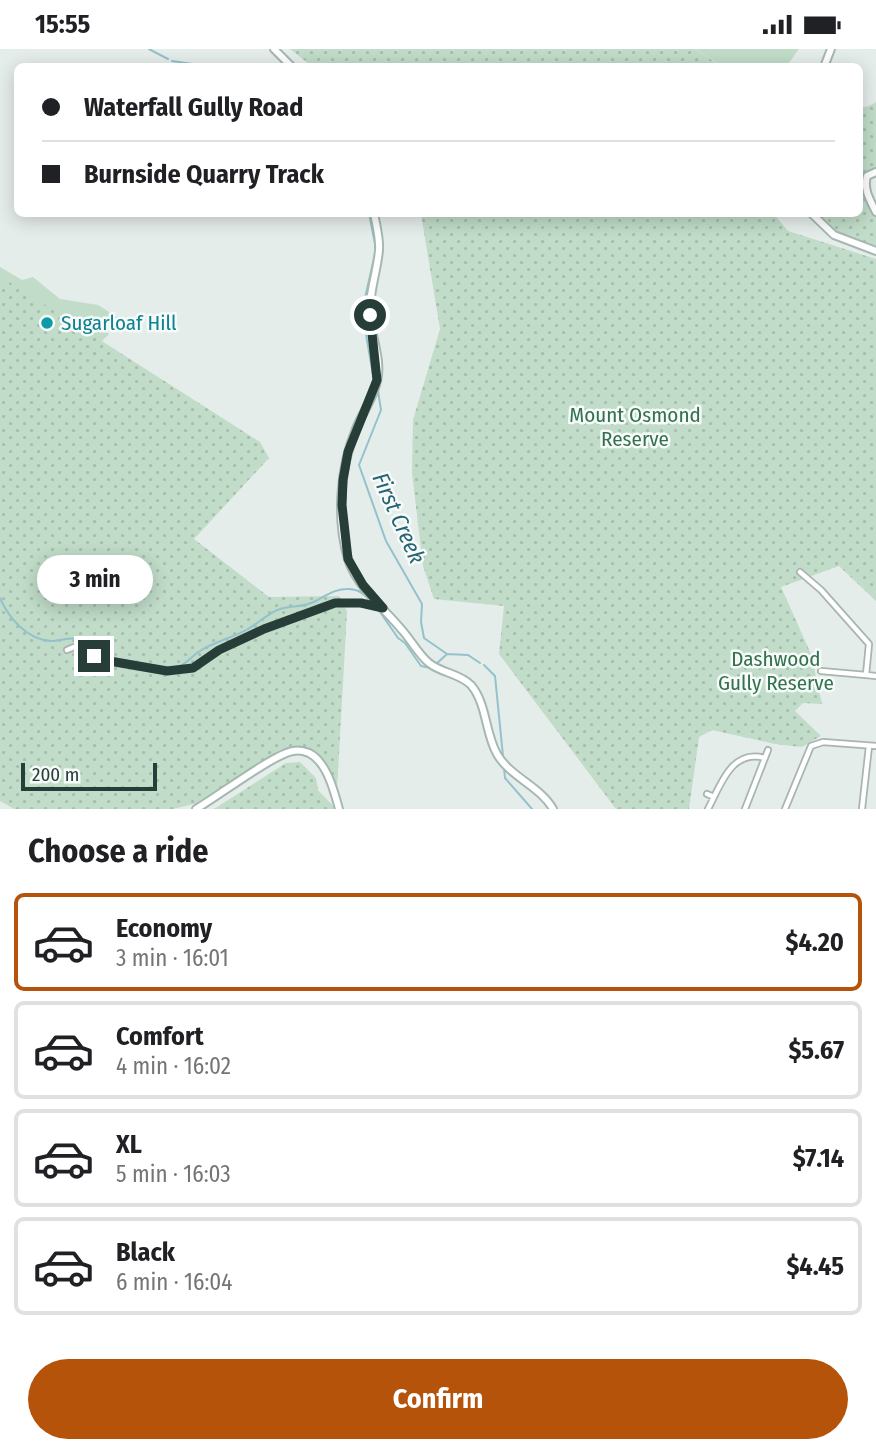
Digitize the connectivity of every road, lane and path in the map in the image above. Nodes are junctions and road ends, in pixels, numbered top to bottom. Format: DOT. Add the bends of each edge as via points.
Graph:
graph roads {
  1 [pos="274,49"];
  2 [pos="288,63"];
  3 [pos="876,172"];
  4 [pos="876,212"];
  5 [pos="375,217"];
  6 [pos="815,217"];
  7 [pos="876,251"];
  8 [pos="800,572"];
  9 [pos="383,608"];
  10 [pos="67,650"];
  11 [pos="821,671"];
  12 [pos="866,675"];
  13 [pos="876,676"];
  14 [pos="869,746"];
  15 [pos="876,746"];
  16 [pos="768,750"];
  17 [pos="765,758"];
  18 [pos="707,794"];
  19 [pos="714,797"];
  20 [pos="196,809"];
  21 [pos="339,809"];
  22 [pos="553,809"];
  23 [pos="708,809"];
  24 [pos="745,809"];
  25 [pos="785,809"];
  26 [pos="862,809"];
  1 -- 2 [label="street"];
  3 -- 4 [label="street" via="867,176 865,183"];
  5 -- 9 [label="street" via="379,250 370,315 377,380 348,452 342,505 348,559"];
  6 -- 7 [label="street" via="834,235"];
  8 -- 12 [label="street" via="869,644"];
  9 -- 10 [label="street" via="335,603 264,629 193,668 167,671 115,662 74,647"];
  9 -- 22 [label="street" via="434,666 473,687 498,757"];
  11 -- 12 [label="street"];
  12 -- 13 [label="street"];
  14 -- 15 [label="street"];
  14 -- 25 [label="street" via="823,741 811,746"];
  14 -- 26 [label="street"];
  16 -- 17 [label="street"];
  17 -- 19 [label="street" via="747,758 728,770"];
  17 -- 24 [label="street"];
  18 -- 19 [label="street"];
  19 -- 23 [label="street"];
  20 -- 21 [label="street" via="295,750 317,759"];
}
